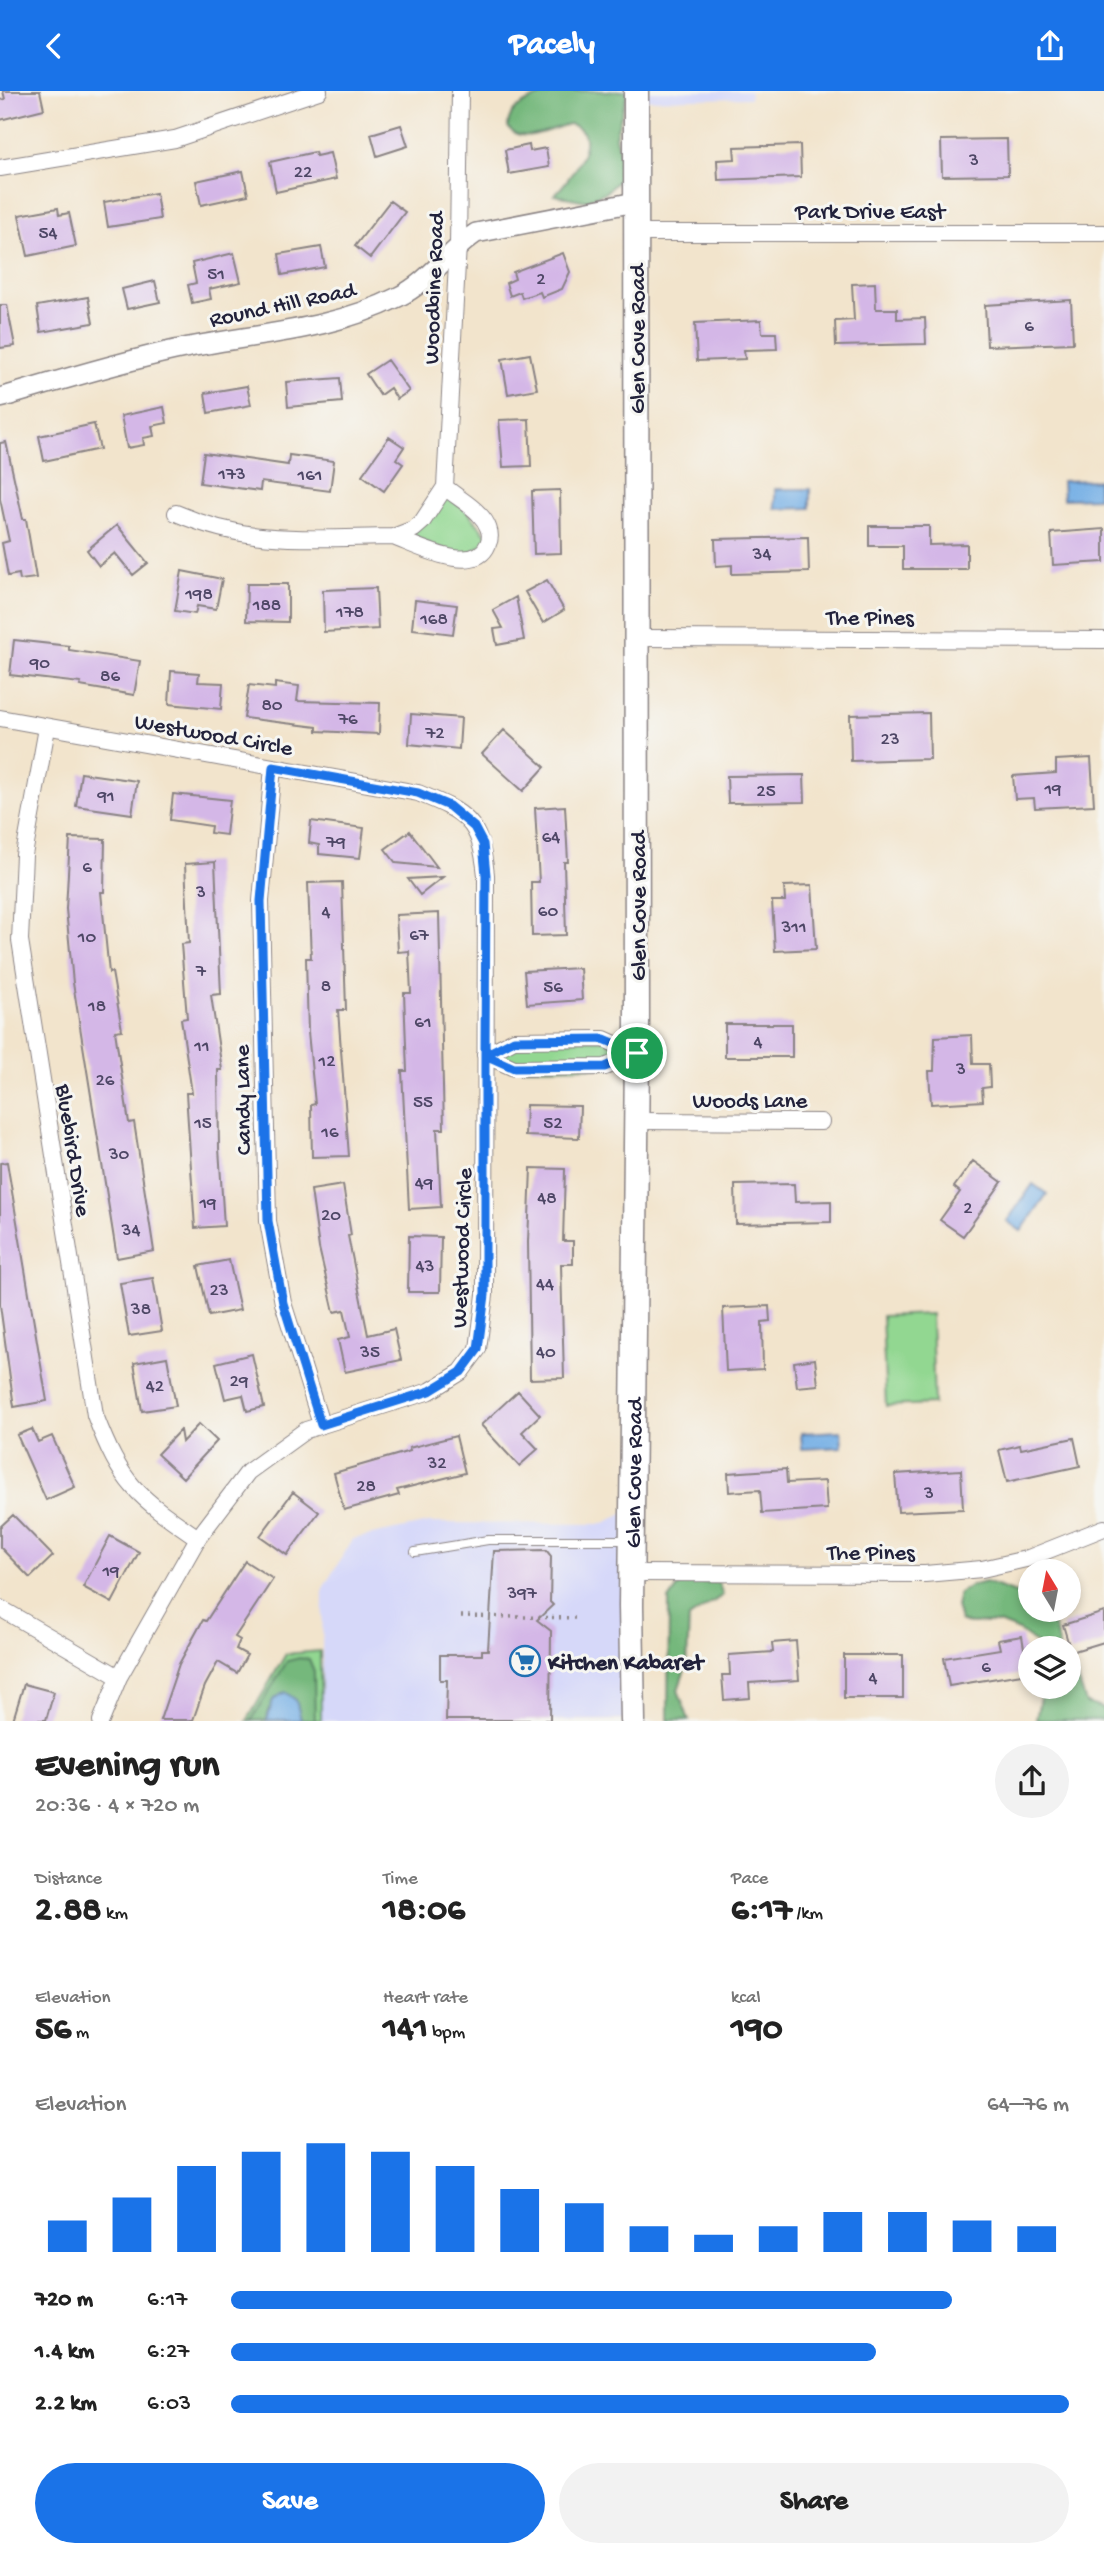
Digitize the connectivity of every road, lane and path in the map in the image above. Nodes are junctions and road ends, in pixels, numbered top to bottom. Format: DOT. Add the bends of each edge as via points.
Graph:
graph roads {
  1 [pos="319,91"];
  2 [pos="460,91"];
  3 [pos="636,91"];
  4 [pos="0,168"];
  5 [pos="635,202"];
  6 [pos="636,233"];
  7 [pos="1104,233"];
  8 [pos="458,246"];
  9 [pos="0,398"];
  10 [pos="445,487"];
  11 [pos="176,513"];
  12 [pos="393,537"];
  13 [pos="636,638"];
  14 [pos="1104,640"];
  15 [pos="0,718"];
  16 [pos="47,728"];
  17 [pos="273,767"];
  18 [pos="637,1053"];
  19 [pos="485,1055"];
  20 [pos="636,1121"];
  21 [pos="821,1122"];
  22 [pos="321,1425"];
  23 [pos="1104,1528"];
  24 [pos="198,1538"];
  25 [pos="632,1540"];
  26 [pos="415,1552"];
  27 [pos="631,1573"];
  28 [pos="0,1608"];
  29 [pos="461,1616"];
  30 [pos="578,1618"];
  31 [pos="120,1677"];
  32 [pos="101,1720"];
  33 [pos="633,1720"];
  1 -- 4 [label="street" via="176,139"];
  2 -- 8 [label="street, Woodbine Road"];
  3 -- 5 [label="main road, Glen Cove Road"];
  5 -- 6 [label="main road, Glen Cove Road"];
  5 -- 8 [label="street, Round Hill Road" via="497,227 476,233"];
  6 -- 7 [label="street, Park Drive East"];
  6 -- 13 [label="main road, Glen Cove Road"];
  8 -- 9 [label="street, Round Hill Road" via="418,286 353,316 154,355"];
  8 -- 10 [label="street, Woodbine Road"];
  10 -- 12 [label="street" via="422,522"];
  10 -- 12 [label="street" via="479,513 491,539 486,550 478,557 448,558"];
  11 -- 12 [label="street" via="212,529 250,537"];
  13 -- 14 [label="street, The Pines"];
  13 -- 18 [label="main road, Glen Cove Road"];
  15 -- 16 [label="street, Westwood Circle"];
  16 -- 17 [label="street, Westwood Circle"];
  16 -- 24 [label="street, Bluebird Drive" via="24,855 20,940 95,1415 111,1458 126,1482"];
  17 -- 19 [label="street, Westwood Circle" via="418,793 449,806 474,827 483,844 486,875"];
  17 -- 22 [label="street, Candy Lane" via="261,901 268,1221 283,1303"];
  18 -- 19 [label="street" via="605,1067 514,1068"];
  18 -- 19 [label="street" via="604,1039 578,1039 514,1040"];
  18 -- 20 [label="main road, Glen Cove Road"];
  19 -- 22 [label="street, Westwood Circle" via="485,1295 478,1349 461,1372 430,1391"];
  20 -- 21 [label="street, Woods Lane"];
  20 -- 25 [label="main road, Glen Cove Road"];
  22 -- 24 [label="street, Westwood Circle" via="306,1430 248,1472"];
  23 -- 27 [label="street, The Pines" via="1026,1559 982,1569 925,1574"];
  24 -- 31 [label="street, Westwood Circle"];
  25 -- 26 [label="lane" via="488,1540"];
  25 -- 27 [label="main road, Glen Cove Road"];
  27 -- 33 [label="main road, Glen Cove Road"];
  28 -- 31 [label="street"];
  29 -- 30 [label="path"];
  31 -- 32 [label="street, Westwood Circle"];
}
